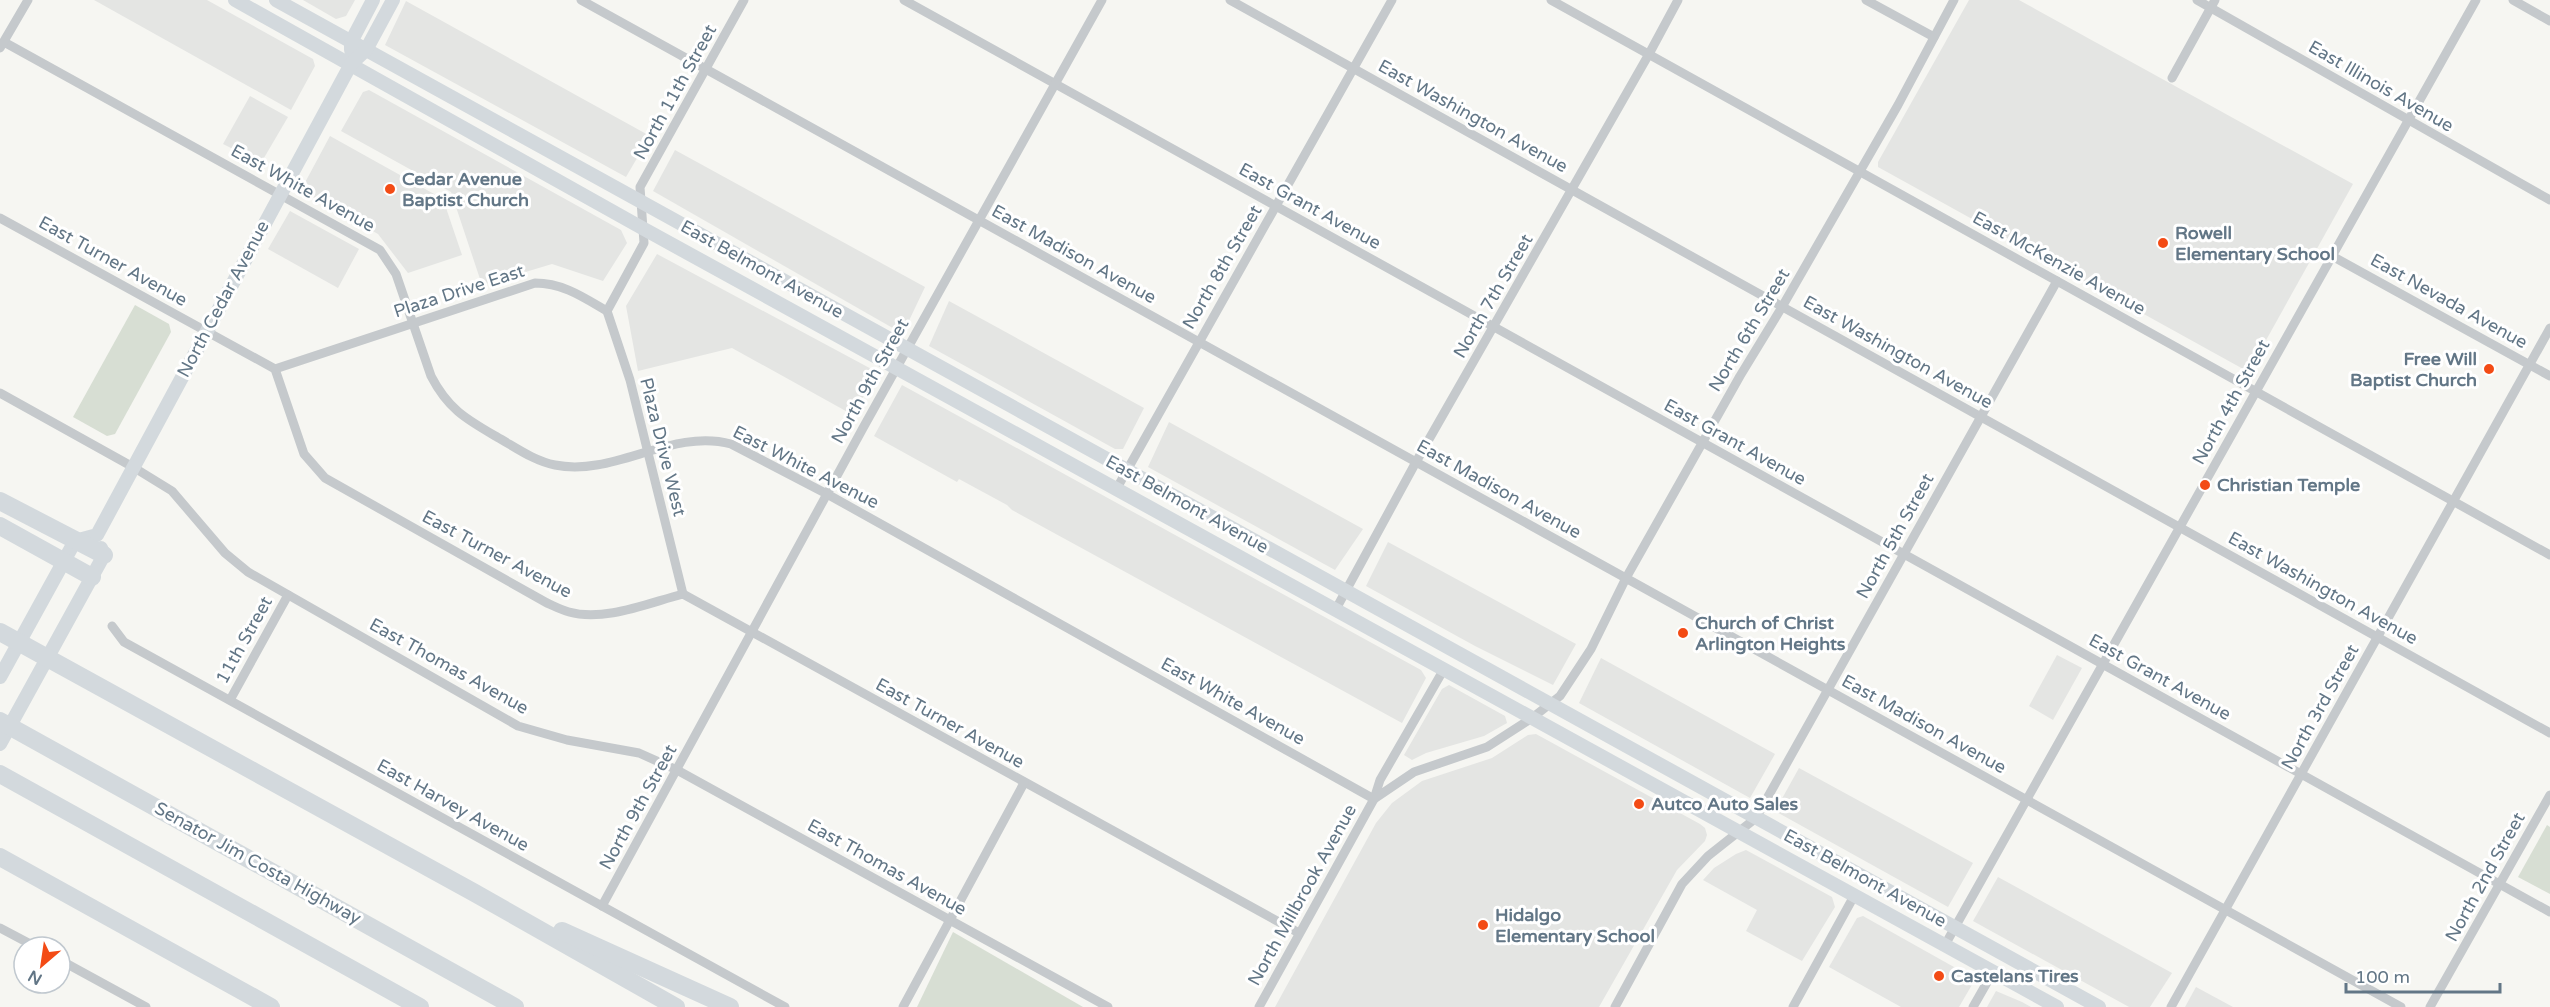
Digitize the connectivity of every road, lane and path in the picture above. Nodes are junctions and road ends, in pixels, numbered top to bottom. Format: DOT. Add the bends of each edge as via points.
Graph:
graph roads {
  1 [pos="27,0"];
  2 [pos="235,0"];
  3 [pos="276,0"];
  4 [pos="373,0"];
  5 [pos="393,0"];
  6 [pos="581,0"];
  7 [pos="744,0"];
  8 [pos="904,0"];
  9 [pos="1102,0"];
  10 [pos="1230,0"];
  11 [pos="1392,0"];
  12 [pos="1551,0"];
  13 [pos="1677,0"];
  14 [pos="1866,0"];
  15 [pos="1954,0"];
  16 [pos="2197,0"];
  17 [pos="2476,0"];
  18 [pos="2513,0"];
  19 [pos="2213,4"];
  20 [pos="2550,21"];
  21 [pos="1934,37"];
  22 [pos="351,42"];
  23 [pos="2,45"];
  24 [pos="366,50"];
  25 [pos="1649,54"];
  26 [pos="351,64"];
  27 [pos="707,69"];
  28 [pos="1354,69"];
  29 [pos="2172,78"];
  30 [pos="1056,84"];
  31 [pos="2409,120"];
  32 [pos="1860,172"];
  33 [pos="1573,190"];
  34 [pos="280,194"];
  35 [pos="2550,200"];
  36 [pos="642,201"];
  37 [pos="1276,206"];
  38 [pos="0,218"];
  39 [pos="980,221"];
  40 [pos="644,229"];
  41 [pos="2332,256"];
  42 [pos="2057,281"];
  43 [pos="1782,307"];
  44 [pos="607,311"];
  45 [pos="414,322"];
  46 [pos="1494,327"];
  47 [pos="2550,328"];
  48 [pos="206,330"];
  49 [pos="1198,342"];
  50 [pos="908,350"];
  51 [pos="2530,365"];
  52 [pos="898,368"];
  53 [pos="275,369"];
  54 [pos="2550,376"];
  55 [pos="2256,392"];
  56 [pos="0,393"];
  57 [pos="1981,417"];
  58 [pos="1703,443"];
  59 [pos="647,452"];
  60 [pos="1416,462"];
  61 [pos="133,467"];
  62 [pos="1127,470"];
  63 [pos="1117,488"];
  64 [pos="827,494"];
  65 [pos="0,501"];
  66 [pos="2453,502"];
  67 [pos="0,526"];
  68 [pos="2180,527"];
  69 [pos="97,535"];
  70 [pos="75,541"];
  71 [pos="1904,554"];
  72 [pos="104,555"];
  73 [pos="2550,555"];
  74 [pos="64,561"];
  75 [pos="92,577"];
  76 [pos="1626,578"];
  77 [pos="1345,591"];
  78 [pos="683,594"];
  79 [pos="288,595"];
  80 [pos="1336,609"];
  81 [pos="112,626"];
  82 [pos="0,632"];
  83 [pos="752,632"];
  84 [pos="2378,638"];
  85 [pos="2103,664"];
  86 [pos="1444,669"];
  87 [pos="0,677"];
  88 [pos="1828,690"];
  89 [pos="230,700"];
  90 [pos="1551,704"];
  91 [pos="1532,718"];
  92 [pos="0,719"];
  93 [pos="2550,733"];
  94 [pos="0,744"];
  95 [pos="677,770"];
  96 [pos="2302,774"];
  97 [pos="2,776"];
  98 [pos="1024,783"];
  99 [pos="2550,795"];
  100 [pos="1374,799"];
  101 [pos="2027,800"];
  102 [pos="1756,818"];
  103 [pos="1737,832"];
  104 [pos="0,857"];
  105 [pos="2500,884"];
  106 [pos="473,892"];
  107 [pos="1854,896"];
  108 [pos="602,906"];
  109 [pos="2227,910"];
  110 [pos="2550,912"];
  111 [pos="950,920"];
  112 [pos="1955,928"];
  113 [pos="280,930"];
  114 [pos="1299,933"];
  115 [pos="1946,945"];
  116 [pos="72,967"];
  117 [pos="1993,972"];
  118 [pos="487,990"];
  119 [pos="2093,1004"];
  120 [pos="146,1007"];
  121 [pos="270,1007"];
  122 [pos="404,1007"];
  123 [pos="420,1007"];
  124 [pos="516,1007"];
  125 [pos="520,1007"];
  126 [pos="676,1007"];
  127 [pos="730,1007"];
  128 [pos="785,1007"];
  129 [pos="903,1007"];
  130 [pos="1108,1007"];
  131 [pos="1259,1007"];
  132 [pos="1615,1007"];
  133 [pos="1793,1007"];
  134 [pos="1973,1007"];
  135 [pos="2057,1007"];
  136 [pos="2171,1007"];
  137 [pos="2401,1007"];
  138 [pos="2430,1007"];
  1 -- 23 [label="street"];
  2 -- 26 [label="main road, East Belmont Avenue"];
  3 -- 22 [label="main road, East Belmont Avenue"];
  4 -- 22 [label="main road, North Cedar Avenue"];
  5 -- 24 [label="main road, North Cedar Avenue"];
  6 -- 27 [label="street, East Madison Avenue"];
  7 -- 27 [label="street, North 11th Street"];
  8 -- 30 [label="street, East Grant Avenue"];
  9 -- 30 [label="street, North 9th Street"];
  10 -- 28 [label="street, East Washington Avenue"];
  11 -- 28 [label="street, North 8th Street"];
  12 -- 25 [label="street, East McKenzie Avenue"];
  13 -- 25 [label="street, North 7th Street"];
  14 -- 21 [label="street"];
  15 -- 21 [label="street, North 6th Street"];
  16 -- 19 [label="street, East Illinois Avenue"];
  17 -- 31 [label="street, North 4th Street"];
  18 -- 20 [label="street"];
  19 -- 29 [label="street"];
  19 -- 31 [label="street, East Illinois Avenue"];
  21 -- 32 [label="street, North 6th Street"];
  22 -- 24 [label="main road, East Belmont Avenue"];
  22 -- 26 [label="main road, North Cedar Avenue"];
  23 -- 34 [label="street, East White Avenue"];
  24 -- 26 [label="main road, North Cedar Avenue"];
  24 -- 36 [label="main road, East Belmont Avenue"];
  25 -- 32 [label="street, East McKenzie Avenue"];
  25 -- 33 [label="street, North 7th Street"];
  26 -- 34 [label="main road, North Cedar Avenue"];
  26 -- 40 [label="main road, East Belmont Avenue"];
  27 -- 36 [label="street, North 11th Street" via="640,188"];
  27 -- 39 [label="street, East Madison Avenue"];
  28 -- 33 [label="street, East Washington Avenue"];
  28 -- 37 [label="street, North 8th Street"];
  30 -- 37 [label="street, East Grant Avenue"];
  30 -- 39 [label="street, North 9th Street"];
  31 -- 35 [label="street, East Illinois Avenue"];
  31 -- 41 [label="street, North 4th Street"];
  32 -- 42 [label="street, East McKenzie Avenue"];
  32 -- 43 [label="street, North 6th Street"];
  33 -- 43 [label="street, East Washington Avenue"];
  33 -- 46 [label="street, North 7th Street"];
  34 -- 45 [label="street, East White Avenue" via="380,250 396,274"];
  34 -- 48 [label="main road, North Cedar Avenue"];
  36 -- 40 [label="street"];
  36 -- 50 [label="main road, East Belmont Avenue"];
  37 -- 46 [label="street, East Grant Avenue"];
  37 -- 49 [label="street, North 8th Street"];
  38 -- 48 [label="street, East Turner Avenue"];
  39 -- 49 [label="street, East Madison Avenue"];
  39 -- 50 [label="street, North 9th Street" via="939,288"];
  40 -- 44 [label="street" via="644,243"];
  40 -- 52 [label="main road, East Belmont Avenue"];
  41 -- 51 [label="street, East Nevada Avenue"];
  41 -- 55 [label="street, North 4th Street"];
  42 -- 55 [label="street, East McKenzie Avenue"];
  42 -- 57 [label="street, North 5th Street"];
  43 -- 57 [label="street, East Washington Avenue"];
  43 -- 58 [label="street, North 6th Street"];
  44 -- 45 [label="street, Plaza Drive East" via="566,288 535,283"];
  44 -- 59 [label="street, Plaza Drive West" via="630,380"];
  45 -- 53 [label="street, Plaza Drive East"];
  45 -- 59 [label="street, East White Avenue" via="430,376 450,406 536,459 553,465 588,466"];
  46 -- 58 [label="street, East Grant Avenue"];
  46 -- 60 [label="street, North 7th Street"];
  47 -- 51 [label="street, North 3rd Street"];
  48 -- 53 [label="street, East Turner Avenue"];
  48 -- 61 [label="main road, North Cedar Avenue"];
  49 -- 60 [label="street, East Madison Avenue"];
  49 -- 62 [label="street, North 8th Street"];
  50 -- 52 [label="street, North 9th Street"];
  50 -- 62 [label="main road, East Belmont Avenue"];
  51 -- 54 [label="street, East Nevada Avenue"];
  51 -- 66 [label="street, North 3rd Street"];
  52 -- 63 [label="main road, East Belmont Avenue"];
  52 -- 64 [label="street, North 9th Street"];
  53 -- 78 [label="street, East Turner Avenue" via="304,454 325,478 547,603 588,615"];
  55 -- 66 [label="street, East McKenzie Avenue"];
  55 -- 68 [label="street, North 4th Street"];
  56 -- 61 [label="street, East Thomas Avenue"];
  57 -- 68 [label="street, East Washington Avenue"];
  57 -- 71 [label="street, North 5th Street"];
  58 -- 71 [label="street, East Grant Avenue"];
  58 -- 76 [label="street, North 6th Street"];
  59 -- 64 [label="street, East White Avenue" via="684,442 717,440 745,450"];
  59 -- 78 [label="street, Plaza Drive West"];
  60 -- 76 [label="street, East Madison Avenue"];
  60 -- 77 [label="street, North 7th Street"];
  61 -- 69 [label="main road, North Cedar Avenue"];
  61 -- 79 [label="street, East Thomas Avenue" via="172,491 240,566"];
  62 -- 63 [label="street, North 8th Street"];
  62 -- 77 [label="main road, East Belmont Avenue"];
  63 -- 80 [label="main road, East Belmont Avenue"];
  64 -- 83 [label="street, North 9th Street"];
  64 -- 100 [label="street, East White Avenue"];
  65 -- 70 [label="highway"];
  66 -- 73 [label="street, East McKenzie Avenue"];
  66 -- 84 [label="street, North 3rd Street"];
  67 -- 74 [label="highway"];
  68 -- 84 [label="street, East Washington Avenue"];
  68 -- 85 [label="street, North 4th Street"];
  69 -- 70 [label="main road"];
  69 -- 72 [label="main road"];
  70 -- 72 [label="highway"];
  70 -- 74 [label="main road"];
  71 -- 85 [label="street, East Grant Avenue"];
  71 -- 88 [label="street, North 5th Street"];
  72 -- 75 [label="main road"];
  74 -- 75 [label="highway"];
  74 -- 87 [label="main road"];
  75 -- 94 [label="main road"];
  76 -- 88 [label="street, East Madison Avenue"];
  76 -- 90 [label="street, North 6th Street" via="1591,649"];
  77 -- 80 [label="street, North 7th Street"];
  77 -- 90 [label="main road, East Belmont Avenue"];
  78 -- 83 [label="street, East Turner Avenue"];
  79 -- 89 [label="street, 11th Street"];
  79 -- 95 [label="street, East Thomas Avenue" via="518,726 639,753"];
  80 -- 86 [label="main road, East Belmont Avenue"];
  81 -- 89 [label="street, East Harvey Avenue" via="124,642"];
  82 -- 106 [label="highway"];
  83 -- 95 [label="street, North 9th Street"];
  83 -- 98 [label="street, East Turner Avenue"];
  84 -- 93 [label="street, East Washington Avenue"];
  84 -- 96 [label="street, North 3rd Street"];
  85 -- 96 [label="street, East Grant Avenue"];
  85 -- 101 [label="street, North 4th Street"];
  86 -- 91 [label="main road, East Belmont Avenue"];
  86 -- 100 [label="street, North Millbrook Avenue" via="1380,780"];
  88 -- 101 [label="street, East Madison Avenue"];
  88 -- 102 [label="street, North 5th Street"];
  89 -- 108 [label="street, East Harvey Avenue"];
  90 -- 91 [label="street, North Millbrook Avenue"];
  90 -- 102 [label="main road, East Belmont Avenue"];
  91 -- 100 [label="street, North Millbrook Avenue" via="1486,747 1414,772"];
  91 -- 103 [label="main road, East Belmont Avenue"];
  92 -- 118 [label="highway, Senator Jim Costa Highway"];
  95 -- 108 [label="street, North 9th Street"];
  95 -- 111 [label="street, East Thomas Avenue"];
  96 -- 105 [label="street, East Grant Avenue"];
  96 -- 109 [label="street, North 3rd Street"];
  97 -- 113 [label="highway"];
  98 -- 111 [label="street"];
  98 -- 114 [label="street, East Turner Avenue"];
  99 -- 105 [label="street, North 2nd Street"];
  100 -- 114 [label="street, North Millbrook Avenue"];
  101 -- 109 [label="street, East Madison Avenue"];
  101 -- 112 [label="street, North 4th Street"];
  102 -- 103 [label="street, North 5th Street"];
  102 -- 112 [label="main road, East Belmont Avenue"];
  103 -- 107 [label="main road, East Belmont Avenue"];
  103 -- 132 [label="street, North 5th Street" via="1682,884"];
  104 -- 121 [label="highway"];
  105 -- 110 [label="street, East Grant Avenue"];
  105 -- 138 [label="street, North 2nd Street"];
  106 -- 126 [label="highway"];
  106 -- 127 [label="highway"];
  107 -- 115 [label="main road, East Belmont Avenue"];
  107 -- 133 [label="street"];
  108 -- 128 [label="street, East Harvey Avenue"];
  109 -- 136 [label="street, North 3rd Street"];
  109 -- 137 [label="street, East Madison Avenue"];
  111 -- 129 [label="street"];
  111 -- 130 [label="street, East Thomas Avenue"];
  112 -- 115 [label="street, North 4th Street"];
  112 -- 119 [label="main road, East Belmont Avenue"];
  113 -- 122 [label="highway"];
  113 -- 123 [label="highway"];
  114 -- 131 [label="street, North Millbrook Avenue"];
  115 -- 117 [label="main road, East Belmont Avenue"];
  116 -- 120 [label="street"];
  117 -- 119 [label="main road" via="1997,967 2010,969 2046,988"];
  117 -- 134 [label="street"];
  117 -- 135 [label="main road, East Belmont Avenue"];
  118 -- 124 [label="highway, Senator Jim Costa Highway"];
  118 -- 125 [label="highway"];
}
